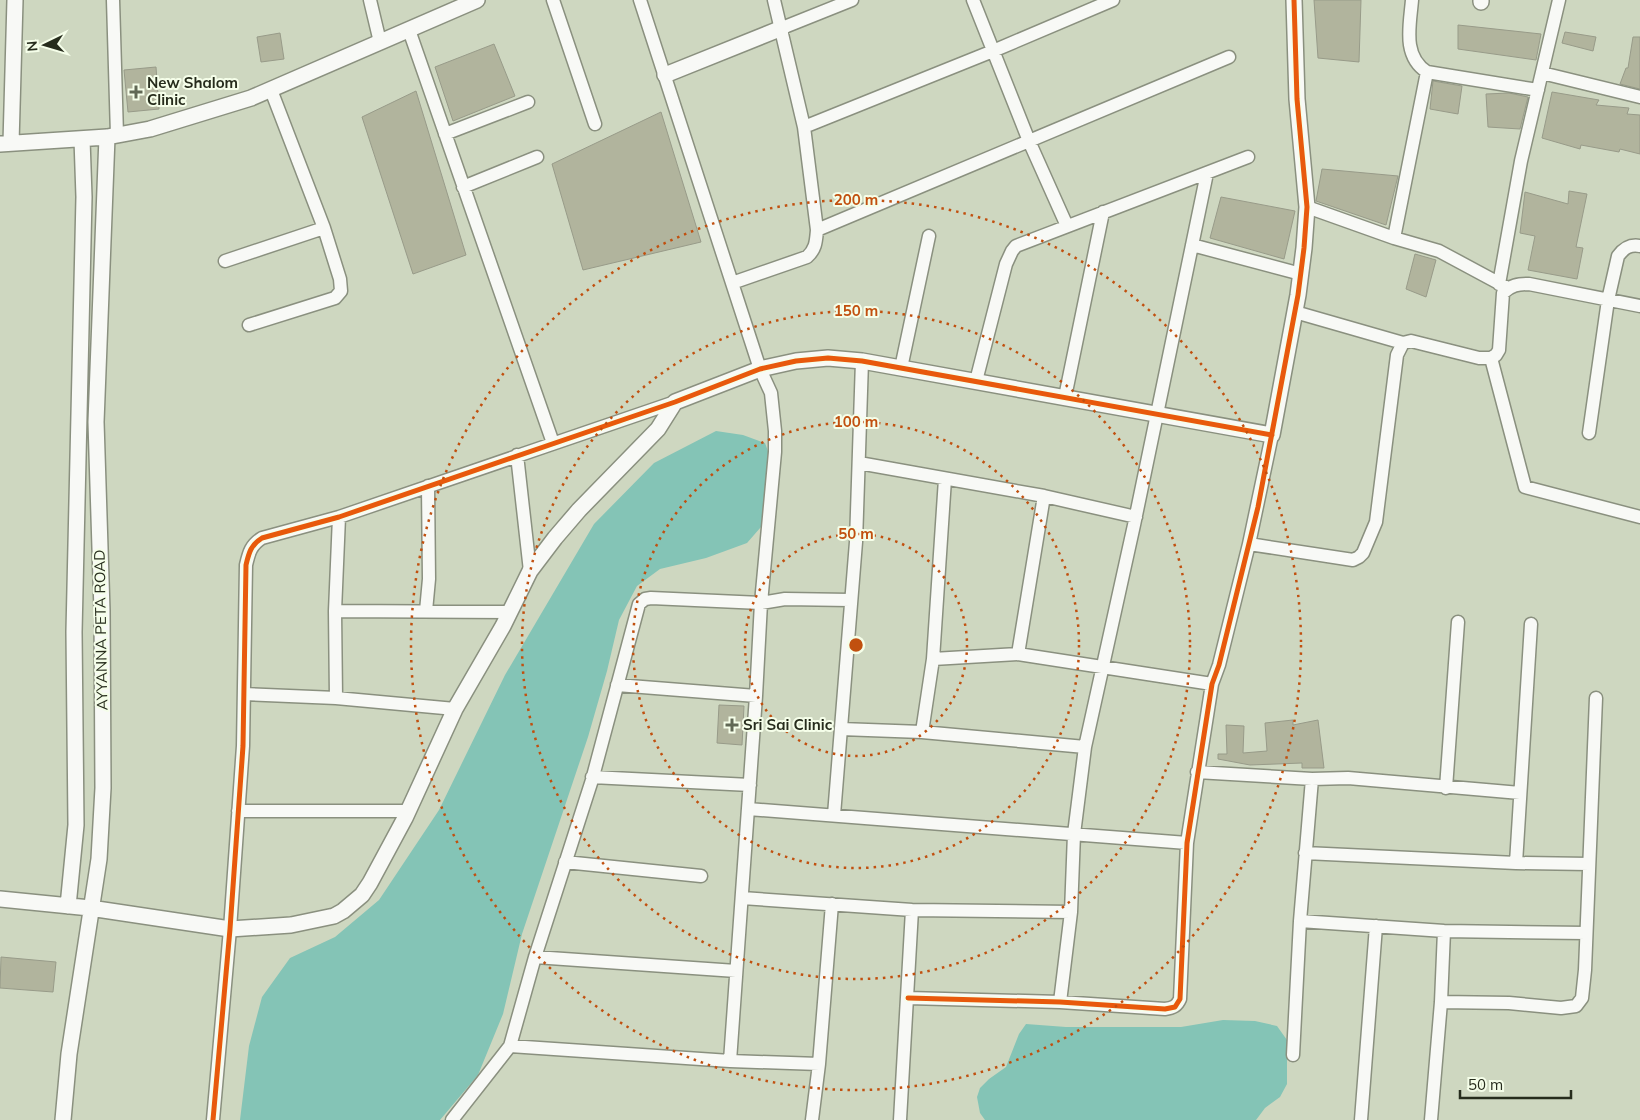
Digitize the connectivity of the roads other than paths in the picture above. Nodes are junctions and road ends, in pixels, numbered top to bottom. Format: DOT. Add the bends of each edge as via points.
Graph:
graph roads {
  1 [pos="15,0"];
  2 [pos="112,0"];
  3 [pos="370,0"];
  4 [pos="477,0"];
  5 [pos="553,0"];
  6 [pos="640,0"];
  7 [pos="774,0"];
  8 [pos="852,0"];
  9 [pos="973,0"];
  10 [pos="1113,0"];
  11 [pos="1294,0"];
  12 [pos="1412,0"];
  13 [pos="1559,0"];
  14 [pos="782,28"];
  15 [pos="409,30"];
  16 [pos="380,42"];
  17 [pos="993,51"];
  18 [pos="1229,57"];
  19 [pos="1427,72"];
  20 [pos="1542,73"];
  21 [pos="665,75"];
  22 [pos="271,90"];
  23 [pos="1538,90"];
  24 [pos="1640,97"];
  25 [pos="528,102"];
  26 [pos="595,124"];
  27 [pos="804,127"];
  28 [pos="445,134"];
  29 [pos="112,136"];
  30 [pos="82,139"];
  31 [pos="1029,141"];
  32 [pos="6,143"];
  33 [pos="537,157"];
  34 [pos="1248,157"];
  35 [pos="1207,173"];
  36 [pos="464,187"];
  37 [pos="1306,207"];
  38 [pos="1103,212"];
  39 [pos="1067,226"];
  40 [pos="324,228"];
  41 [pos="817,230"];
  42 [pos="929,236"];
  43 [pos="1394,238"];
  44 [pos="1192,246"];
  45 [pos="1640,246"];
  46 [pos="225,261"];
  47 [pos="1301,274"];
  48 [pos="732,283"];
  49 [pos="1504,286"];
  50 [pos="1608,300"];
  51 [pos="1640,306"];
  52 [pos="1295,312"];
  53 [pos="249,325"];
  54 [pos="1403,343"];
  55 [pos="1491,358"];
  56 [pos="862,361"];
  57 [pos="902,368"];
  58 [pos="760,369"];
  59 [pos="976,381"];
  60 [pos="1065,397"];
  61 [pos="675,402"];
  62 [pos="1157,413"];
  63 [pos="1589,433"];
  64 [pos="1272,435"];
  65 [pos="553,443"];
  66 [pos="517,456"];
  67 [pos="859,463"];
  68 [pos="944,479"];
  69 [pos="428,486"];
  70 [pos="1044,496"];
  71 [pos="339,516"];
  72 [pos="1136,517"];
  73 [pos="1640,517"];
  74 [pos="1249,544"];
  75 [pos="530,571"];
  76 [pos="850,600"];
  77 [pos="761,603"];
  78 [pos="334,611"];
  79 [pos="426,611"];
  80 [pos="510,612"];
  81 [pos="1458,622"];
  82 [pos="1531,624"];
  83 [pos="1018,654"];
  84 [pos="933,659"];
  85 [pos="1102,668"];
  86 [pos="1212,684"];
  87 [pos="617,685"];
  88 [pos="244,694"];
  89 [pos="756,696"];
  90 [pos="336,698"];
  91 [pos="1596,698"];
  92 [pos="455,709"];
  93 [pos="841,729"];
  94 [pos="922,732"];
  95 [pos="1085,747"];
  96 [pos="1197,772"];
  97 [pos="592,777"];
  98 [pos="1312,779"];
  99 [pos="750,785"];
  100 [pos="1446,788"];
  101 [pos="1520,793"];
  102 [pos="748,809"];
  103 [pos="238,811"];
  104 [pos="409,811"];
  105 [pos="834,815"];
  106 [pos="1074,834"];
  107 [pos="1187,843"];
  108 [pos="1305,853"];
  109 [pos="565,862"];
  110 [pos="1516,863"];
  111 [pos="1590,864"];
  112 [pos="701,876"];
  113 [pos="742,898"];
  114 [pos="0,899"];
  115 [pos="832,904"];
  116 [pos="68,906"];
  117 [pos="90,908"];
  118 [pos="912,910"];
  119 [pos="1070,912"];
  120 [pos="1300,921"];
  121 [pos="1376,926"];
  122 [pos="230,929"];
  123 [pos="1444,931"];
  124 [pos="1586,934"];
  125 [pos="535,957"];
  126 [pos="736,971"];
  127 [pos="908,998"];
  128 [pos="1060,1002"];
  129 [pos="1441,1002"];
  130 [pos="510,1046"];
  131 [pos="1293,1055"];
  132 [pos="730,1061"];
  133 [pos="819,1064"];
  134 [pos="63,1120"];
  135 [pos="213,1120"];
  136 [pos="452,1120"];
  137 [pos="812,1120"];
  138 [pos="900,1120"];
  139 [pos="1361,1120"];
  140 [pos="1431,1120"];
  1 -- 32 [label="street"];
  2 -- 29 [label="street"];
  3 -- 16 [label="street"];
  4 -- 15 [label="street"];
  5 -- 26 [label="street"];
  6 -- 21 [label="street"];
  7 -- 14 [label="street"];
  8 -- 14 [label="street"];
  9 -- 17 [label="street"];
  10 -- 17 [label="street"];
  11 -- 37 [label="street" via="1297,99"];
  12 -- 19 [label="street" via="1411,50 1420,67"];
  13 -- 20 [label="street"];
  14 -- 21 [label="street"];
  14 -- 27 [label="street"];
  15 -- 16 [label="street"];
  15 -- 28 [label="street"];
  16 -- 22 [label="street"];
  17 -- 27 [label="street"];
  17 -- 31 [label="street"];
  18 -- 31 [label="street"];
  19 -- 23 [label="street"];
  19 -- 43 [label="street"];
  20 -- 23 [label="street"];
  20 -- 24 [label="street"];
  21 -- 48 [label="street"];
  22 -- 29 [label="street" via="150,129"];
  22 -- 40 [label="street"];
  23 -- 49 [label="street" via="1521,161"];
  25 -- 28 [label="street"];
  27 -- 41 [label="street"];
  28 -- 36 [label="street"];
  29 -- 30 [label="street"];
  29 -- 117 [label="street, AYYANNA PETA ROAD" via="96,422 103,788 99,859"];
  30 -- 32 [label="street"];
  30 -- 116 [label="street" via="84,197 74,632 76,825"];
  31 -- 39 [label="street"];
  31 -- 41 [label="street"];
  33 -- 36 [label="street"];
  34 -- 35 [label="street"];
  35 -- 38 [label="street"];
  35 -- 44 [label="street"];
  36 -- 65 [label="street"];
  37 -- 43 [label="street"];
  37 -- 47 [label="street"];
  38 -- 39 [label="street"];
  38 -- 60 [label="street"];
  39 -- 59 [label="street" via="1022,243 1012,251"];
  40 -- 46 [label="street"];
  40 -- 53 [label="street" via="340,279 339,295"];
  41 -- 48 [label="street" via="813,252 807,257"];
  42 -- 57 [label="street"];
  43 -- 49 [label="street" via="1439,251"];
  44 -- 47 [label="street"];
  44 -- 62 [label="street"];
  45 -- 50 [label="street" via="1628,247 1618,256"];
  47 -- 52 [label="street"];
  48 -- 58 [label="street"];
  49 -- 50 [label="street" via="1529,284"];
  49 -- 55 [label="street" via="1499,350"];
  50 -- 51 [label="street"];
  50 -- 63 [label="street"];
  52 -- 54 [label="street"];
  52 -- 64 [label="street"];
  54 -- 55 [label="street" via="1411,341"];
  54 -- 74 [label="street" via="1397,355 1376,522 1362,553 1352,560"];
  55 -- 73 [label="street" via="1525,487"];
  56 -- 57 [label="street"];
  56 -- 58 [label="street" via="828,358"];
  56 -- 67 [label="street"];
  57 -- 59 [label="street"];
  58 -- 61 [label="street"];
  58 -- 77 [label="street" via="772,393 775,431"];
  59 -- 60 [label="street"];
  60 -- 62 [label="street"];
  61 -- 65 [label="street"];
  61 -- 75 [label="street" via="658,429 579,510"];
  62 -- 64 [label="street"];
  62 -- 72 [label="street"];
  64 -- 74 [label="street"];
  65 -- 66 [label="street"];
  66 -- 69 [label="street"];
  66 -- 75 [label="street"];
  67 -- 68 [label="street"];
  67 -- 76 [label="street"];
  68 -- 70 [label="street"];
  68 -- 84 [label="street"];
  69 -- 71 [label="street"];
  69 -- 79 [label="street"];
  70 -- 72 [label="street"];
  70 -- 83 [label="street"];
  71 -- 78 [label="street"];
  71 -- 88 [label="street" via="262,538 249,553 246,565"];
  72 -- 85 [label="street"];
  74 -- 86 [label="street" via="1220,665"];
  75 -- 80 [label="street"];
  76 -- 77 [label="street" via="785,599"];
  76 -- 93 [label="street"];
  77 -- 87 [label="street" via="645,599 638,607"];
  77 -- 89 [label="street"];
  78 -- 79 [label="street"];
  78 -- 90 [label="street"];
  79 -- 80 [label="street"];
  80 -- 92 [label="street"];
  81 -- 100 [label="street"];
  82 -- 101 [label="street"];
  83 -- 84 [label="street"];
  83 -- 85 [label="street"];
  84 -- 94 [label="street"];
  85 -- 86 [label="street"];
  85 -- 95 [label="street"];
  86 -- 96 [label="street"];
  87 -- 89 [label="street"];
  87 -- 97 [label="street"];
  88 -- 90 [label="street"];
  88 -- 103 [label="street"];
  89 -- 99 [label="street"];
  90 -- 92 [label="street"];
  91 -- 111 [label="street"];
  92 -- 104 [label="street"];
  93 -- 94 [label="street"];
  93 -- 105 [label="street"];
  94 -- 95 [label="street"];
  95 -- 106 [label="street"];
  96 -- 98 [label="street"];
  96 -- 107 [label="street"];
  97 -- 99 [label="street"];
  97 -- 109 [label="street"];
  98 -- 100 [label="street" via="1348,778"];
  98 -- 108 [label="street"];
  99 -- 102 [label="street"];
  100 -- 101 [label="street"];
  101 -- 110 [label="street"];
  102 -- 105 [label="street"];
  102 -- 113 [label="street"];
  103 -- 104 [label="street"];
  103 -- 122 [label="street"];
  104 -- 122 [label="street" via="370,883 362,895 343,911 291,925"];
  105 -- 106 [label="street"];
  106 -- 107 [label="street"];
  106 -- 119 [label="street"];
  107 -- 128 [label="street" via="1178,1004 1165,1009"];
  108 -- 110 [label="street"];
  108 -- 120 [label="street"];
  109 -- 112 [label="street"];
  109 -- 125 [label="street"];
  110 -- 111 [label="street"];
  111 -- 124 [label="street"];
  113 -- 115 [label="street"];
  113 -- 126 [label="street"];
  114 -- 116 [label="street"];
  115 -- 118 [label="street"];
  115 -- 133 [label="street"];
  116 -- 117 [label="street"];
  117 -- 122 [label="street"];
  117 -- 134 [label="street, AYYANNA PETA ROAD"];
  118 -- 119 [label="street"];
  118 -- 127 [label="street"];
  119 -- 128 [label="street"];
  120 -- 121 [label="street"];
  120 -- 131 [label="street"];
  121 -- 123 [label="street"];
  121 -- 139 [label="street"];
  122 -- 135 [label="street"];
  123 -- 124 [label="street"];
  123 -- 129 [label="street"];
  124 -- 129 [label="street" via="1583,992 1576,1006"];
  125 -- 126 [label="street"];
  125 -- 130 [label="street"];
  126 -- 132 [label="street"];
  127 -- 128 [label="street"];
  127 -- 138 [label="street"];
  129 -- 140 [label="street"];
  130 -- 132 [label="street"];
  130 -- 136 [label="street"];
  132 -- 133 [label="street"];
  133 -- 137 [label="street"];
}
